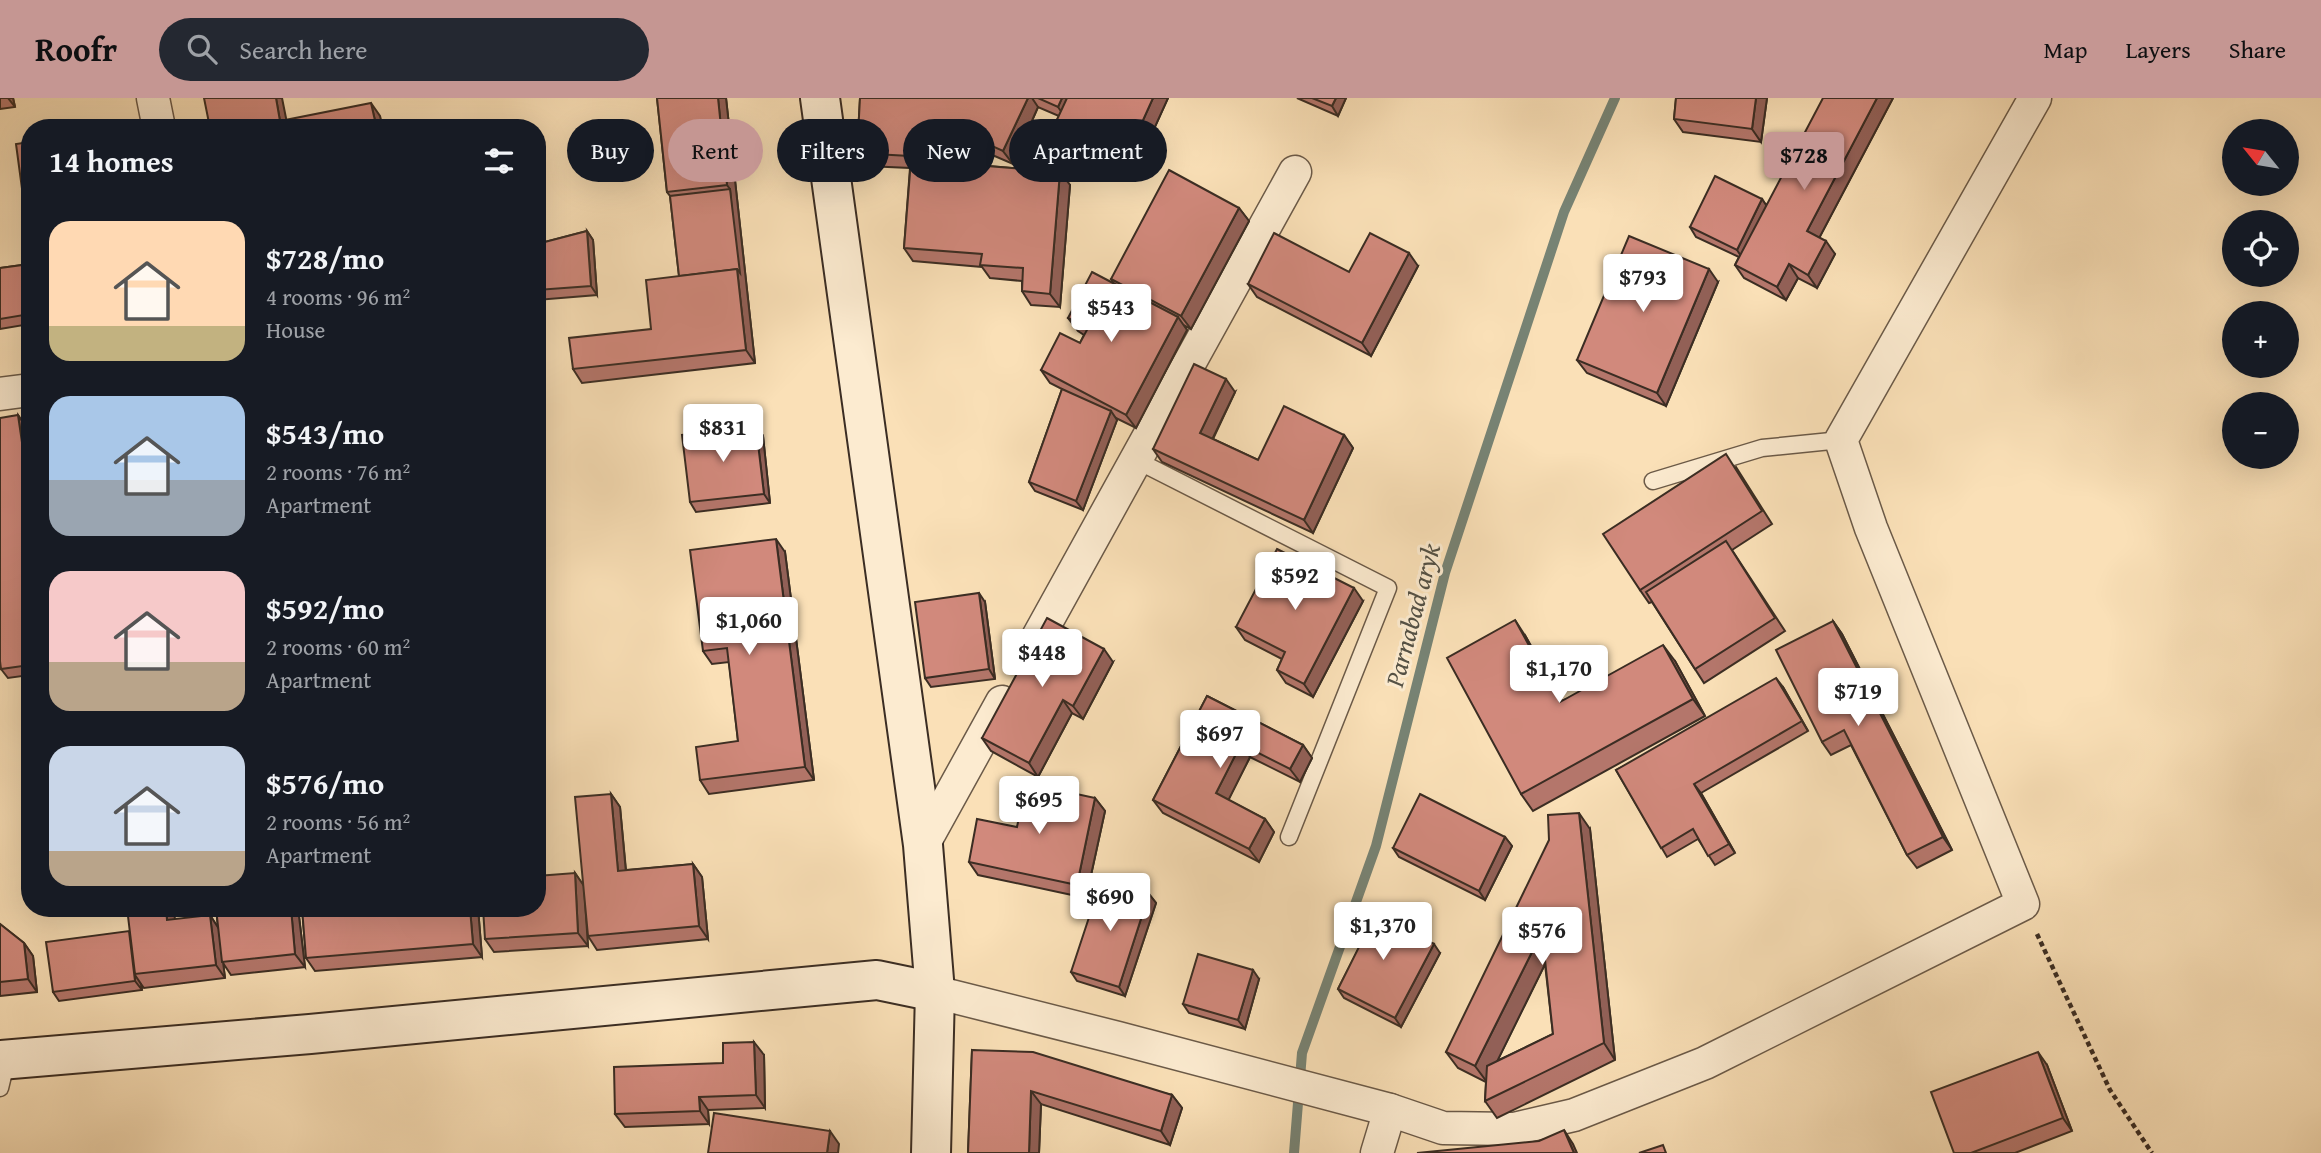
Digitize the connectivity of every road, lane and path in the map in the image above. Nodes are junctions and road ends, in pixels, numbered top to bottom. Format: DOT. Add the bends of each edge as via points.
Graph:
graph roads {
  1 [pos="153,98"];
  2 [pos="820,98"];
  3 [pos="2035,98"];
  4 [pos="157,119"];
  5 [pos="1295,172"];
  6 [pos="21,391"];
  7 [pos="0,394"];
  8 [pos="1841,440"];
  9 [pos="1136,460"];
  10 [pos="1653,481"];
  11 [pos="1289,837"];
  12 [pos="923,845"];
  13 [pos="2023,904"];
  14 [pos="935,992"];
  15 [pos="2,1069"];
  16 [pos="1390,1110"];
  17 [pos="931,1153"];
  18 [pos="1377,1153"];
  19 [pos="2152,1153"];
  1 -- 4 [label="street"];
  2 -- 12 [label="street"];
  3 -- 8 [label="street"];
  5 -- 9 [label="street"];
  6 -- 7 [label="street"];
  8 -- 10 [label="lane" via="1762,448"];
  8 -- 13 [label="street" via="1871,528"];
  9 -- 11 [label="lane" via="1388,588"];
  9 -- 12 [label="street"];
  12 -- 14 [label="street"];
  13 -- 16 [label="street" via="1705,1063 1574,1115 1514,1129 1476,1130 1443,1128"];
  13 -- 19 [label="path" via="2110,1090"];
  14 -- 15 [label="street" via="877,980 310,1034"];
  14 -- 16 [label="street"];
  14 -- 17 [label="street"];
  16 -- 18 [label="street"];
}
